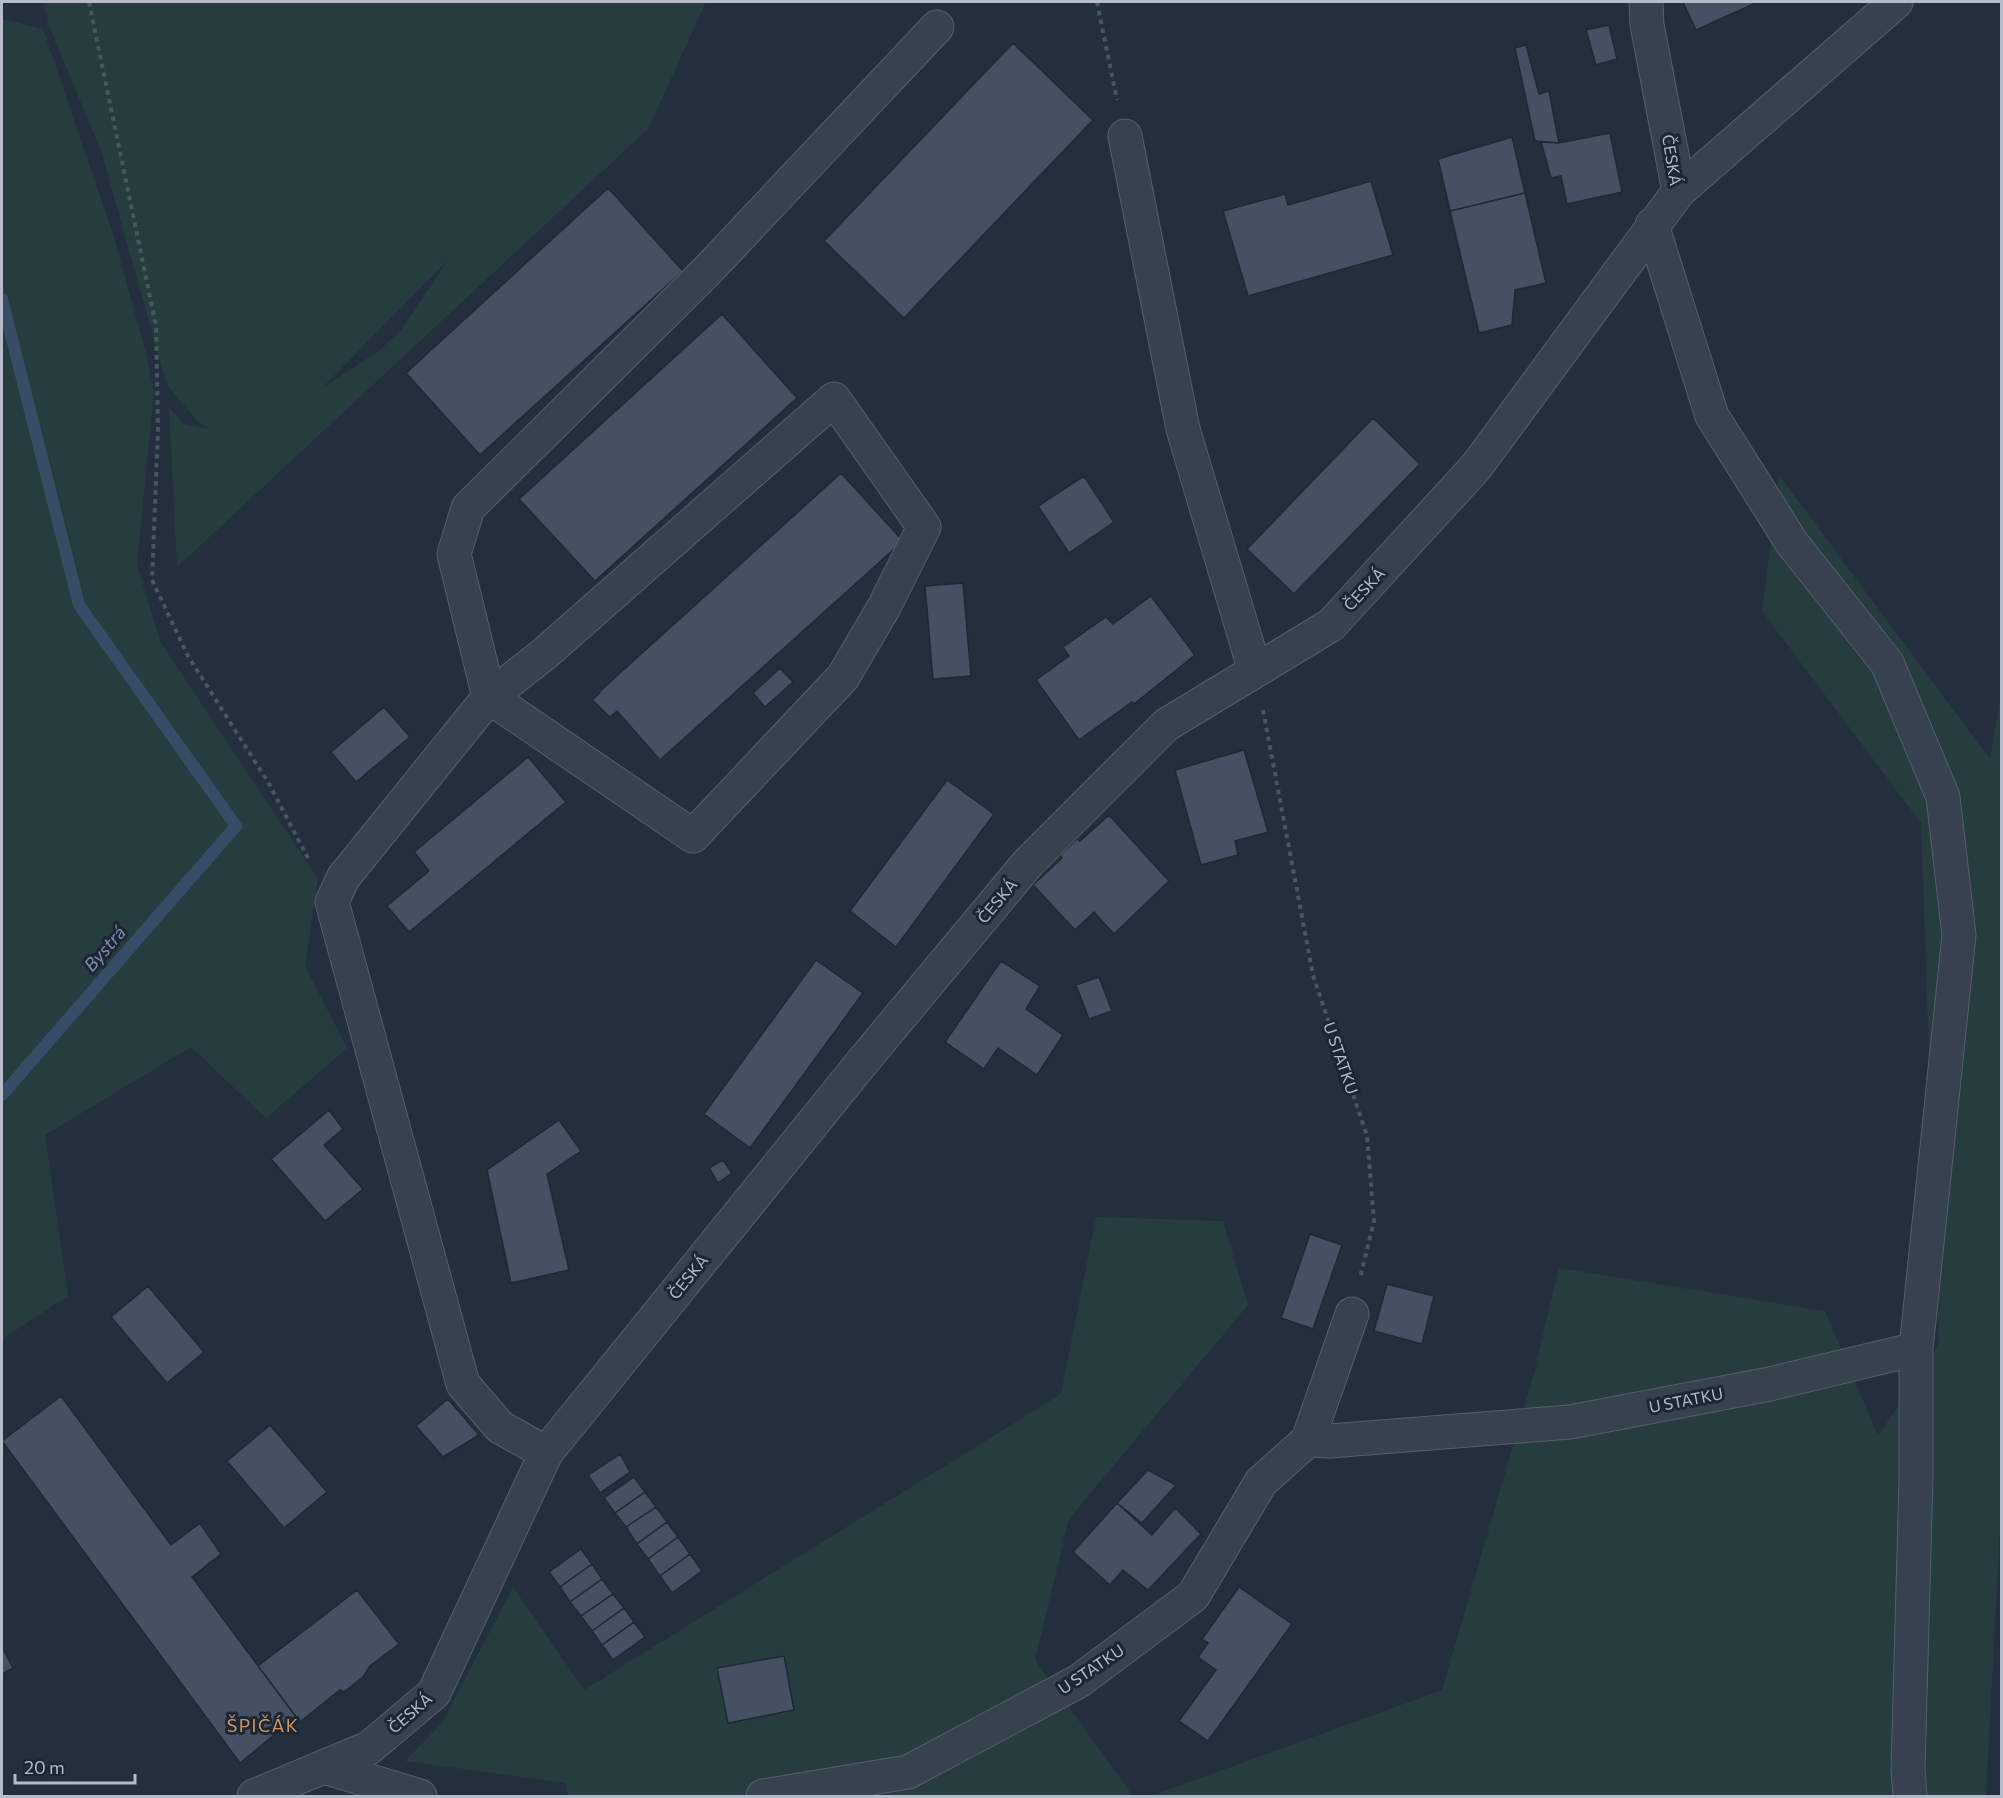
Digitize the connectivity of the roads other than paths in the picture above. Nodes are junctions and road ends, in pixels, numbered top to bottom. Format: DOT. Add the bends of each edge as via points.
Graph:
graph roads {
  1 [pos="1646,2"];
  2 [pos="1896,2"];
  3 [pos="937,27"];
  4 [pos="1125,136"];
  5 [pos="1679,191"];
  6 [pos="1652,225"];
  7 [pos="1255,671"];
  8 [pos="489,697"];
  9 [pos="1352,1314"];
  10 [pos="1916,1349"];
  11 [pos="1308,1440"];
  12 [pos="546,1453"];
  13 [pos="324,1767"];
  14 [pos="254,1797"];
  15 [pos="420,1797"];
  16 [pos="763,1797"];
  17 [pos="1910,1797"];
  1 -- 5 [label="street, ČESKÁ"];
  2 -- 5 [label="street"];
  3 -- 8 [label="street" via="706,272 468,508 454,554"];
  4 -- 7 [label="street" via="1183,429"];
  5 -- 6 [label="street, ČESKÁ"];
  6 -- 7 [label="street, ČESKÁ" via="1476,466 1331,625"];
  6 -- 10 [label="street" via="1712,416 1792,543 1887,663 1943,797 1959,936"];
  7 -- 12 [label="street, ČESKÁ" via="1166,725 1028,863"];
  8 -- 8 [label="street" via="693,836 843,677 924,527 834,399 543,655"];
  8 -- 12 [label="street" via="343,878 332,902 463,1384 500,1427"];
  9 -- 11 [label="street, U STATKU"];
  10 -- 11 [label="street, U STATKU" via="1770,1384 1570,1422"];
  10 -- 17 [label="street"];
  11 -- 16 [label="street, U STATKU" via="1261,1482 1193,1596 1079,1681 908,1772"];
  12 -- 13 [label="street, ČESKÁ" via="434,1693 369,1748"];
  13 -- 14 [label="street, ČESKÁ"];
  13 -- 15 [label="street"];
}
